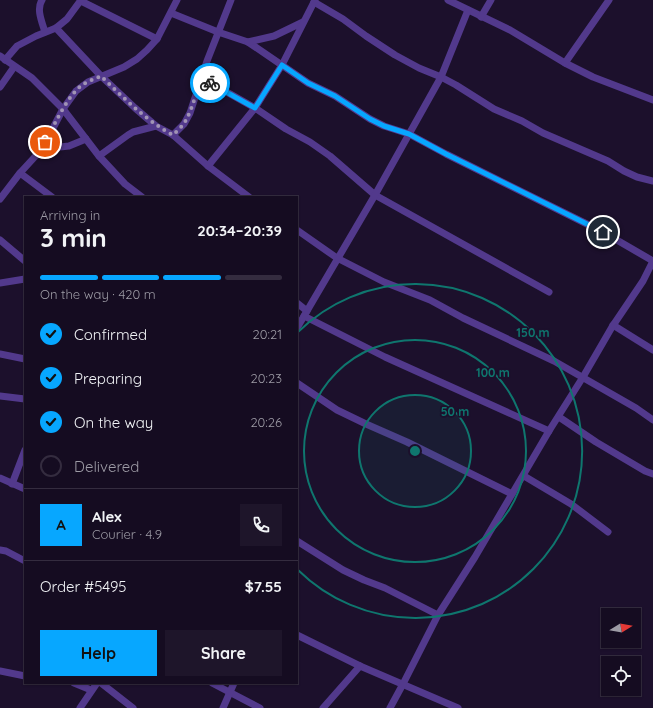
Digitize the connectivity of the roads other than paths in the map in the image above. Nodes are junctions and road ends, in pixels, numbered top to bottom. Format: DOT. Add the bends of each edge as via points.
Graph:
graph roads {
  1 [pos="81,0"];
  2 [pos="178,0"];
  3 [pos="231,0"];
  4 [pos="448,0"];
  5 [pos="491,0"];
  6 [pos="609,0"];
  7 [pos="40,1"];
  8 [pos="314,1"];
  9 [pos="468,10"];
  10 [pos="171,12"];
  11 [pos="481,17"];
  12 [pos="303,22"];
  13 [pos="56,28"];
  14 [pos="45,32"];
  15 [pos="218,32"];
  16 [pos="157,39"];
  17 [pos="248,42"];
  18 [pos="2,58"];
  19 [pos="565,63"];
  20 [pos="282,65"];
  21 [pos="14,67"];
  22 [pos="101,76"];
  23 [pos="441,77"];
  24 [pos="202,78"];
  25 [pos="0,86"];
  26 [pos="653,100"];
  27 [pos="255,108"];
  28 [pos="63,110"];
  29 [pos="156,126"];
  30 [pos="409,134"];
  31 [pos="173,135"];
  32 [pos="86,139"];
  33 [pos="42,149"];
  34 [pos="99,156"];
  35 [pos="208,166"];
  36 [pos="20,173"];
  37 [pos="653,181"];
  38 [pos="375,195"];
  39 [pos="51,196"];
  40 [pos="141,196"];
  41 [pos="248,196"];
  42 [pos="0,199"];
  43 [pos="298,231"];
  44 [pos="0,240"];
  45 [pos="337,258"];
  46 [pos="24,260"];
  47 [pos="653,261"];
  48 [pos="24,279"];
  49 [pos="0,283"];
  50 [pos="549,292"];
  51 [pos="298,304"];
  52 [pos="306,314"];
  53 [pos="613,325"];
  54 [pos="298,326"];
  55 [pos="653,350"];
  56 [pos="0,354"];
  57 [pos="24,359"];
  58 [pos="584,377"];
  59 [pos="298,384"];
  60 [pos="0,396"];
  61 [pos="24,399"];
  62 [pos="558,417"];
  63 [pos="653,420"];
  64 [pos="549,431"];
  65 [pos="24,453"];
  66 [pos="653,474"];
  67 [pos="524,476"];
  68 [pos="0,478"];
  69 [pos="12,484"];
  70 [pos="24,489"];
  71 [pos="512,494"];
  72 [pos="608,532"];
  73 [pos="298,542"];
  74 [pos="0,550"];
  75 [pos="24,560"];
  76 [pos="438,615"];
  77 [pos="298,635"];
  78 [pos="360,666"];
  79 [pos="0,671"];
  80 [pos="24,676"];
  81 [pos="76,684"];
  82 [pos="96,684"];
  83 [pos="102,684"];
  84 [pos="214,684"];
  85 [pos="234,684"];
  86 [pos="403,684"];
  87 [pos="91,690"];
  88 [pos="230,692"];
  89 [pos="80,708"];
  90 [pos="133,708"];
  91 [pos="223,708"];
  92 [pos="260,708"];
  93 [pos="324,708"];
  94 [pos="390,708"];
  95 [pos="458,708"];
  1 -- 13 [label="street" via="67,19"];
  1 -- 16 [label="street"];
  2 -- 10 [label="street"];
  3 -- 15 [label="street"];
  4 -- 9 [label="street"];
  5 -- 11 [label="street"];
  6 -- 19 [label="street"];
  7 -- 14 [label="street"];
  8 -- 12 [label="street"];
  8 -- 23 [label="street" via="419,68"];
  9 -- 11 [label="street"];
  9 -- 23 [label="street"];
  10 -- 15 [label="street"];
  10 -- 16 [label="street"];
  11 -- 19 [label="street" via="510,30"];
  12 -- 17 [label="street" via="274,36"];
  12 -- 20 [label="street"];
  13 -- 14 [label="street"];
  13 -- 22 [label="street"];
  14 -- 18 [label="street"];
  15 -- 17 [label="street"];
  15 -- 24 [label="street"];
  16 -- 22 [label="street" via="137,60"];
  17 -- 20 [label="street"];
  18 -- 21 [label="street"];
  19 -- 26 [label="street" via="593,77"];
  20 -- 27 [label="street"];
  20 -- 30 [label="street" via="370,119"];
  21 -- 25 [label="street"];
  21 -- 28 [label="street" via="32,78"];
  22 -- 28 [label="street" via="81,86"];
  22 -- 29 [label="street"];
  23 -- 30 [label="street"];
  23 -- 37 [label="street" via="494,109 637,177"];
  24 -- 27 [label="street"];
  24 -- 31 [label="street" via="184,124"];
  27 -- 35 [label="street"];
  27 -- 38 [label="street" via="330,156"];
  28 -- 32 [label="street"];
  28 -- 33 [label="street"];
  29 -- 31 [label="street"];
  29 -- 34 [label="street" via="133,132"];
  30 -- 38 [label="street"];
  30 -- 47 [label="street" via="603,232"];
  31 -- 35 [label="street"];
  32 -- 33 [label="street" via="69,146"];
  32 -- 34 [label="street"];
  33 -- 36 [label="street"];
  34 -- 40 [label="street" via="125,184"];
  35 -- 41 [label="street"];
  36 -- 39 [label="street"];
  36 -- 42 [label="street"];
  38 -- 45 [label="street"];
  38 -- 50 [label="street"];
  43 -- 45 [label="street"];
  44 -- 46 [label="street"];
  45 -- 52 [label="street"];
  45 -- 58 [label="street" via="384,282 430,300"];
  47 -- 53 [label="street" via="643,281"];
  48 -- 49 [label="street"];
  51 -- 52 [label="street"];
  52 -- 54 [label="street"];
  52 -- 64 [label="street" via="385,357"];
  53 -- 55 [label="street"];
  53 -- 58 [label="street"];
  56 -- 57 [label="street"];
  58 -- 62 [label="street"];
  58 -- 63 [label="street"];
  59 -- 71 [label="street" via="337,410"];
  60 -- 61 [label="street"];
  62 -- 64 [label="street"];
  62 -- 66 [label="street"];
  64 -- 67 [label="street"];
  65 -- 69 [label="street"];
  67 -- 71 [label="street"];
  67 -- 72 [label="street" via="576,507"];
  68 -- 69 [label="street"];
  69 -- 70 [label="street"];
  71 -- 76 [label="street"];
  73 -- 76 [label="street" via="343,570"];
  74 -- 75 [label="street"];
  76 -- 86 [label="street"];
  77 -- 78 [label="street"];
  78 -- 86 [label="street"];
  78 -- 93 [label="street"];
  79 -- 80 [label="street"];
  81 -- 87 [label="street"];
  82 -- 87 [label="street"];
  83 -- 90 [label="street"];
  84 -- 88 [label="street"];
  85 -- 88 [label="street"];
  86 -- 94 [label="street"];
  86 -- 95 [label="street"];
  87 -- 89 [label="street"];
  88 -- 91 [label="street"];
  88 -- 92 [label="street"];
}
